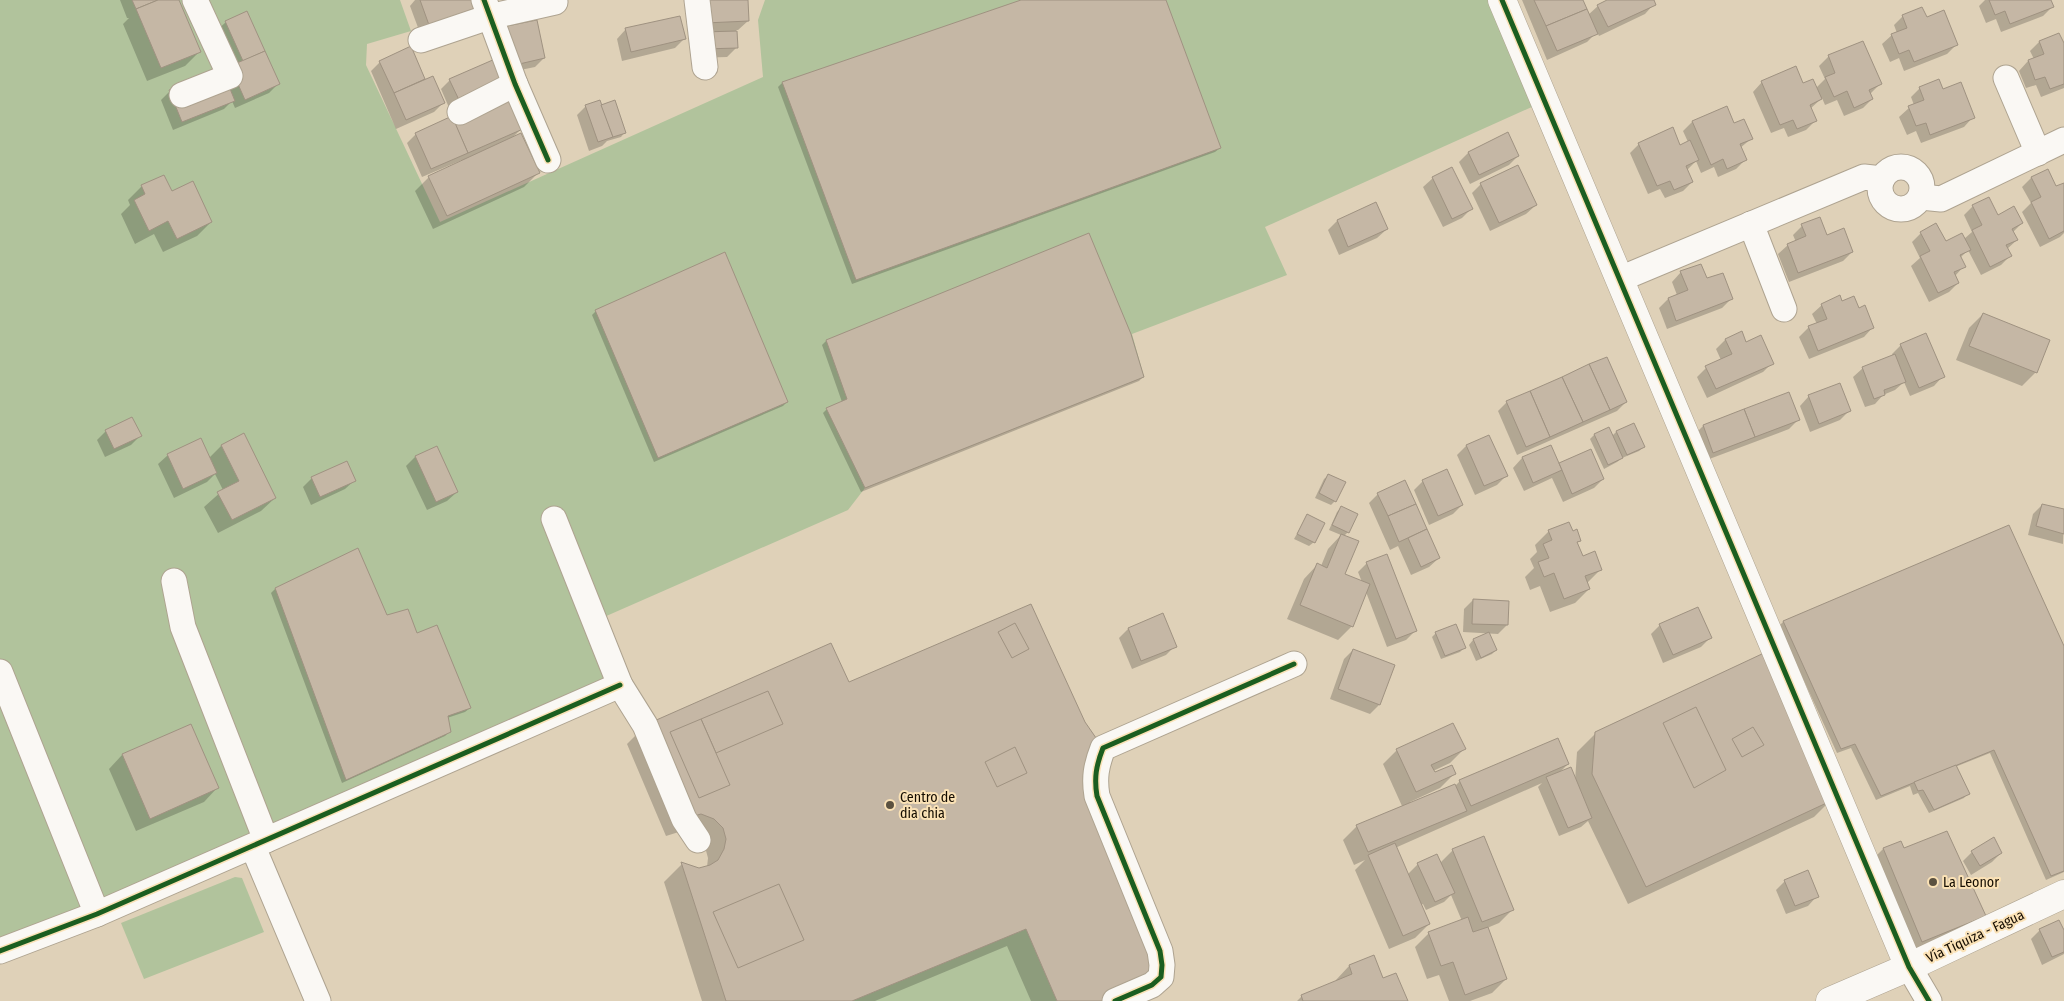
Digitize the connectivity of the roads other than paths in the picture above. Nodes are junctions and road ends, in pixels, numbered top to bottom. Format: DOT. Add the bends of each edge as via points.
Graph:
graph roads {
  1 [pos="195,0"];
  2 [pos="697,0"];
  3 [pos="1502,0"];
  4 [pos="555,2"];
  5 [pos="486,8"];
  6 [pos="422,40"];
  7 [pos="705,68"];
  8 [pos="2006,78"];
  9 [pos="515,84"];
  10 [pos="182,95"];
  11 [pos="460,112"];
  12 [pos="2064,140"];
  13 [pos="2038,153"];
  14 [pos="548,160"];
  15 [pos="1751,224"];
  16 [pos="1620,279"];
  17 [pos="1784,309"];
  18 [pos="554,519"];
  19 [pos="174,581"];
  20 [pos="1294,664"];
  21 [pos="0,672"];
  22 [pos="620,685"];
  23 [pos="698,840"];
  24 [pos="259,843"];
  25 [pos="2064,894"];
  26 [pos="97,914"];
  27 [pos="0,951"];
  28 [pos="1909,967"];
  29 [pos="318,1001"];
  30 [pos="1115,1001"];
  31 [pos="1830,1001"];
  32 [pos="1929,1001"];
  1 -- 10 [label="street" via="230,76"];
  2 -- 7 [label="street"];
  3 -- 16 [label="street"];
  4 -- 5 [label="street"];
  5 -- 6 [label="street"];
  5 -- 9 [label="street"];
  8 -- 13 [label="street"];
  9 -- 11 [label="street"];
  9 -- 14 [label="street"];
  12 -- 13 [label="street"];
  13 -- 15 [label="street" via="1940,199 1921,197 1922,183 1918,176 1907,168 1893,169 1882,179 1864,177"];
  15 -- 16 [label="street"];
  15 -- 17 [label="street"];
  16 -- 28 [label="street"];
  18 -- 22 [label="street"];
  19 -- 24 [label="street" via="182,627"];
  20 -- 30 [label="street" via="1103,748 1094,781 1097,796 1160,951 1162,965 1160,977 1152,984"];
  21 -- 26 [label="street"];
  22 -- 23 [label="street" via="645,725 684,819"];
  22 -- 24 [label="street"];
  24 -- 26 [label="street"];
  24 -- 29 [label="street"];
  25 -- 28 [label="street, Vía Tiquiza - Fagua"];
  26 -- 27 [label="street"];
  28 -- 31 [label="street, Vía Tiquiza - Fagua"];
  28 -- 32 [label="street"];
}
